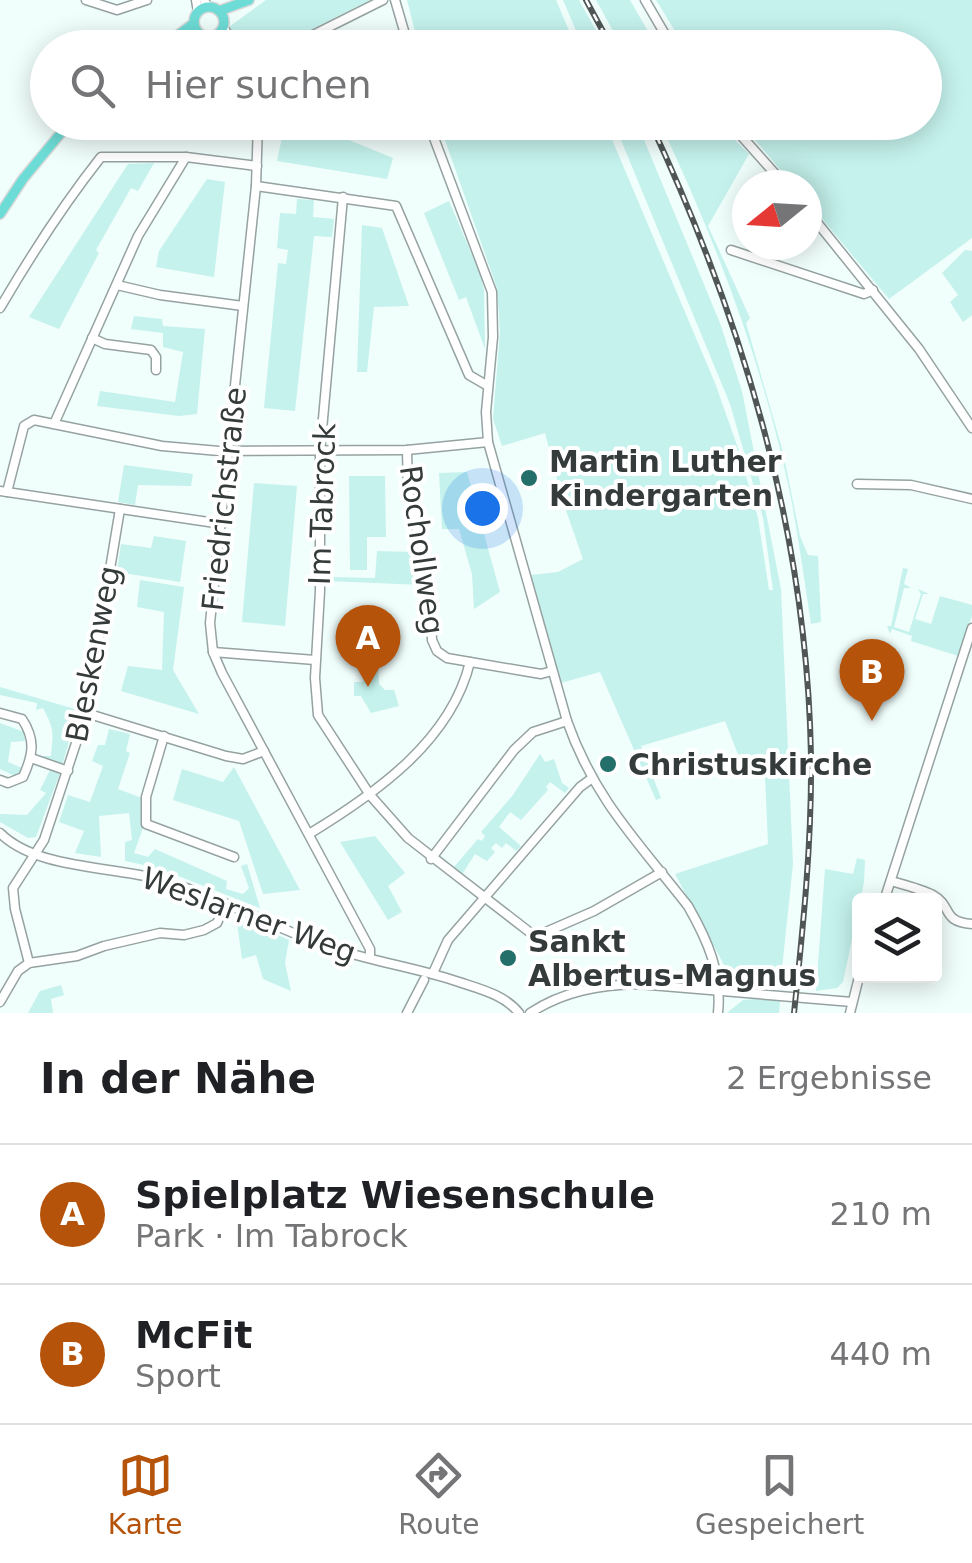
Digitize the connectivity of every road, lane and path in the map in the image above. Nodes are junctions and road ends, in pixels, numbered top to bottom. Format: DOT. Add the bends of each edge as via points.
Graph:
graph roads {
  1 [pos="86,0"];
  2 [pos="148,0"];
  3 [pos="196,0"];
  4 [pos="383,0"];
  5 [pos="395,0"];
  6 [pos="645,0"];
  7 [pos="246,2"];
  8 [pos="206,4"];
  9 [pos="219,11"];
  10 [pos="197,23"];
  11 [pos="221,28"];
  12 [pos="187,30"];
  13 [pos="322,30"];
  14 [pos="404,30"];
  15 [pos="662,30"];
  16 [pos="55,140"];
  17 [pos="257,140"];
  18 [pos="433,140"];
  19 [pos="745,140"];
  20 [pos="186,157"];
  21 [pos="256,166"];
  22 [pos="772,170"];
  23 [pos="256,186"];
  24 [pos="343,197"];
  25 [pos="0,214"];
  26 [pos="822,228"];
  27 [pos="731,250"];
  28 [pos="117,284"];
  29 [pos="873,290"];
  30 [pos="244,306"];
  31 [pos="0,308"];
  32 [pos="92,338"];
  33 [pos="156,370"];
  34 [pos="488,386"];
  35 [pos="968,413"];
  36 [pos="54,424"];
  37 [pos="972,428"];
  38 [pos="488,442"];
  39 [pos="407,450"];
  40 [pos="230,451"];
  41 [pos="320,452"];
  42 [pos="856,484"];
  43 [pos="4,491"];
  44 [pos="972,499"];
  45 [pos="120,509"];
  46 [pos="222,524"];
  47 [pos="972,628"];
  48 [pos="213,652"];
  49 [pos="315,660"];
  50 [pos="470,662"];
  51 [pos="552,671"];
  52 [pos="0,713"];
  53 [pos="86,713"];
  54 [pos="567,720"];
  55 [pos="164,736"];
  56 [pos="264,752"];
  57 [pos="31,758"];
  58 [pos="68,770"];
  59 [pos="591,779"];
  60 [pos="0,780"];
  61 [pos="370,796"];
  62 [pos="0,832"];
  63 [pos="310,834"];
  64 [pos="33,851"];
  65 [pos="234,856"];
  66 [pos="431,859"];
  67 [pos="662,872"];
  68 [pos="892,881"];
  69 [pos="887,893"];
  70 [pos="485,900"];
  71 [pos="225,904"];
  72 [pos="972,924"];
  73 [pos="370,958"];
  74 [pos="29,962"];
  75 [pos="433,973"];
  76 [pos="424,980"];
  77 [pos="857,983"];
  78 [pos="720,990"];
  79 [pos="0,1002"];
  80 [pos="852,1002"];
  81 [pos="406,1013"];
  82 [pos="519,1013"];
  83 [pos="530,1013"];
  84 [pos="718,1013"];
  85 [pos="850,1013"];
  1 -- 2 [label="street" via="116,10"];
  3 -- 10 [label="street"];
  4 -- 13 [label="street"];
  5 -- 14 [label="street"];
  6 -- 15 [label="street"];
  7 -- 9 [label="main road"];
  7 -- 11 [label="main road"];
  8 -- 9 [label="main road"];
  8 -- 10 [label="main road"];
  9 -- 11 [label="main road"];
  10 -- 11 [label="main road"];
  10 -- 12 [label="main road"];
  16 -- 25 [label="main road"];
  17 -- 21 [label="street, Friedrichstraße"];
  18 -- 34 [label="street" via="492,292"];
  19 -- 22 [label="street"];
  20 -- 21 [label="street"];
  20 -- 28 [label="street"];
  20 -- 31 [label="street" via="101,158 46,230"];
  21 -- 23 [label="street, Friedrichstraße"];
  23 -- 24 [label="street"];
  23 -- 30 [label="street, Friedrichstraße"];
  24 -- 34 [label="street" via="389,203 401,212 469,375"];
  24 -- 41 [label="street, Im Tabrock"];
  26 -- 29 [label="street"];
  27 -- 29 [label="street" via="864,294"];
  28 -- 30 [label="street"];
  28 -- 32 [label="street"];
  29 -- 35 [label="street"];
  30 -- 40 [label="street, Friedrichstraße"];
  32 -- 33 [label="street" via="151,350"];
  32 -- 36 [label="street"];
  34 -- 38 [label="street"];
  35 -- 37 [label="street"];
  36 -- 40 [label="street" via="162,446"];
  36 -- 43 [label="street" via="34,420 24,426"];
  38 -- 39 [label="street"];
  38 -- 51 [label="street"];
  39 -- 41 [label="street"];
  39 -- 50 [label="street, Rochollweg" via="432,640 446,658"];
  40 -- 41 [label="street"];
  40 -- 46 [label="street, Friedrichstraße"];
  41 -- 49 [label="street, Im Tabrock"];
  42 -- 44 [label="street" via="911,485"];
  43 -- 45 [label="street"];
  45 -- 46 [label="street"];
  45 -- 53 [label="street, Bleskenweg"];
  46 -- 48 [label="street, Friedrichstraße"];
  47 -- 68 [label="street"];
  48 -- 49 [label="street"];
  48 -- 56 [label="street, Friedrichstraße"];
  49 -- 61 [label="street, Im Tabrock" via="318,714"];
  50 -- 51 [label="street, Rochollweg"];
  50 -- 61 [label="street" via="435,734"];
  51 -- 54 [label="street"];
  52 -- 57 [label="street" via="22,720 29,730"];
  53 -- 55 [label="street"];
  53 -- 58 [label="street, Bleskenweg"];
  54 -- 59 [label="street"];
  54 -- 66 [label="street" via="533,732 514,750"];
  55 -- 56 [label="street" via="243,759"];
  55 -- 65 [label="street" via="146,796 146,824"];
  56 -- 63 [label="street, Friedrichstraße"];
  57 -- 58 [label="street"];
  57 -- 60 [label="street" via="16,782"];
  58 -- 64 [label="street, Bleskenweg" via="44,840"];
  59 -- 67 [label="street"];
  59 -- 70 [label="street"];
  61 -- 63 [label="street"];
  61 -- 66 [label="street, Im Tabrock"];
  62 -- 64 [label="street, Weslarner Weg"];
  63 -- 73 [label="street, Friedrichstraße"];
  64 -- 71 [label="street, Weslarner Weg" via="165,880"];
  64 -- 74 [label="street, Bleskenweg" via="8,886"];
  66 -- 70 [label="street, Im Tabrock"];
  67 -- 70 [label="street, Im Tabrock" via="539,935"];
  67 -- 78 [label="street" via="698,924"];
  68 -- 69 [label="street"];
  68 -- 72 [label="street" via="934,896 956,923"];
  70 -- 75 [label="street" via="448,940"];
  71 -- 73 [label="street, Weslarner Weg"];
  71 -- 74 [label="street" via="204,930"];
  73 -- 75 [label="street, Weslarner Weg"];
  74 -- 79 [label="street"];
  75 -- 82 [label="street, Weslarner Weg" via="494,995"];
  76 -- 81 [label="street"];
  77 -- 80 [label="street"];
  78 -- 80 [label="street"];
  78 -- 83 [label="street" via="607,984"];
  78 -- 84 [label="street"];
  80 -- 85 [label="street"];
}
